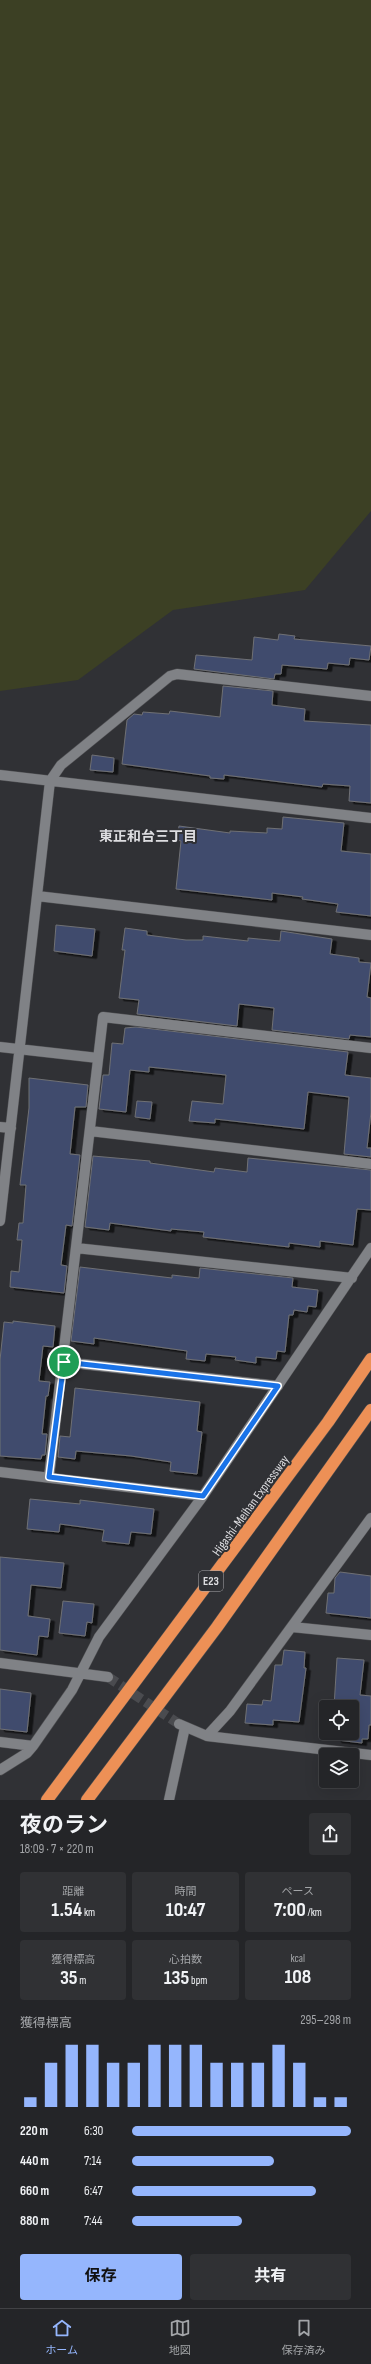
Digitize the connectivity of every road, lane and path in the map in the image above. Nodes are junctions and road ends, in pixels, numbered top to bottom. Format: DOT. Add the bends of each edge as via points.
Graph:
graph roads {
  1 [pos="371,696"];
  2 [pos="0,775"];
  3 [pos="50,780"];
  4 [pos="371,818"];
  5 [pos="37,896"];
  6 [pos="371,935"];
  7 [pos="0,1047"];
  8 [pos="371,1048"];
  9 [pos="19,1049"];
  10 [pos="98,1058"];
  11 [pos="0,1127"];
  12 [pos="11,1128"];
  13 [pos="90,1131"];
  14 [pos="371,1164"];
  15 [pos="0,1221"];
  16 [pos="76,1248"];
  17 [pos="371,1248"];
  18 [pos="352,1278"];
  19 [pos="371,1359"];
  20 [pos="64,1362"];
  21 [pos="278,1386"];
  22 [pos="371,1410"];
  23 [pos="0,1472"];
  24 [pos="49,1477"];
  25 [pos="203,1496"];
  26 [pos="371,1518"];
  27 [pos="292,1627"];
  28 [pos="371,1635"];
  29 [pos="0,1663"];
  30 [pos="82,1672"];
  31 [pos="108,1677"];
  32 [pos="207,1736"];
  33 [pos="0,1742"];
  34 [pos="33,1746"];
  35 [pos="371,1755"];
  36 [pos="0,1770"];
  37 [pos="47,1800"];
  38 [pos="87,1800"];
  39 [pos="168,1800"];
  1 -- 3 [label="street" via="177,674 170,676 60,765"];
  2 -- 3 [label="street"];
  3 -- 4 [label="street"];
  3 -- 5 [label="street"];
  5 -- 6 [label="street"];
  5 -- 9 [label="street"];
  7 -- 9 [label="street"];
  8 -- 10 [label="street" via="103,1017"];
  9 -- 10 [label="street"];
  9 -- 12 [label="street"];
  10 -- 13 [label="street"];
  11 -- 12 [label="street"];
  12 -- 15 [label="street"];
  13 -- 14 [label="street"];
  13 -- 16 [label="street"];
  16 -- 18 [label="street"];
  16 -- 20 [label="street"];
  17 -- 18 [label="street"];
  18 -- 21 [label="street"];
  19 -- 37 [label="highway, Higashi-Meihan Expressway / E23" via="328,1422"];
  20 -- 21 [label="street"];
  20 -- 24 [label="street"];
  21 -- 25 [label="street"];
  22 -- 38 [label="highway, E23" via="217,1627"];
  23 -- 24 [label="street"];
  24 -- 25 [label="street"];
  25 -- 30 [label="street" via="99,1637"];
  26 -- 27 [label="street"];
  27 -- 28 [label="street"];
  27 -- 32 [label="street" via="230,1711"];
  29 -- 30 [label="street"];
  30 -- 31 [label="street"];
  30 -- 34 [label="street"];
  32 -- 35 [label="street"];
  32 -- 39 [label="street" via="182,1725"];
  33 -- 34 [label="street"];
  34 -- 36 [label="street" via="27,1753"];
}
